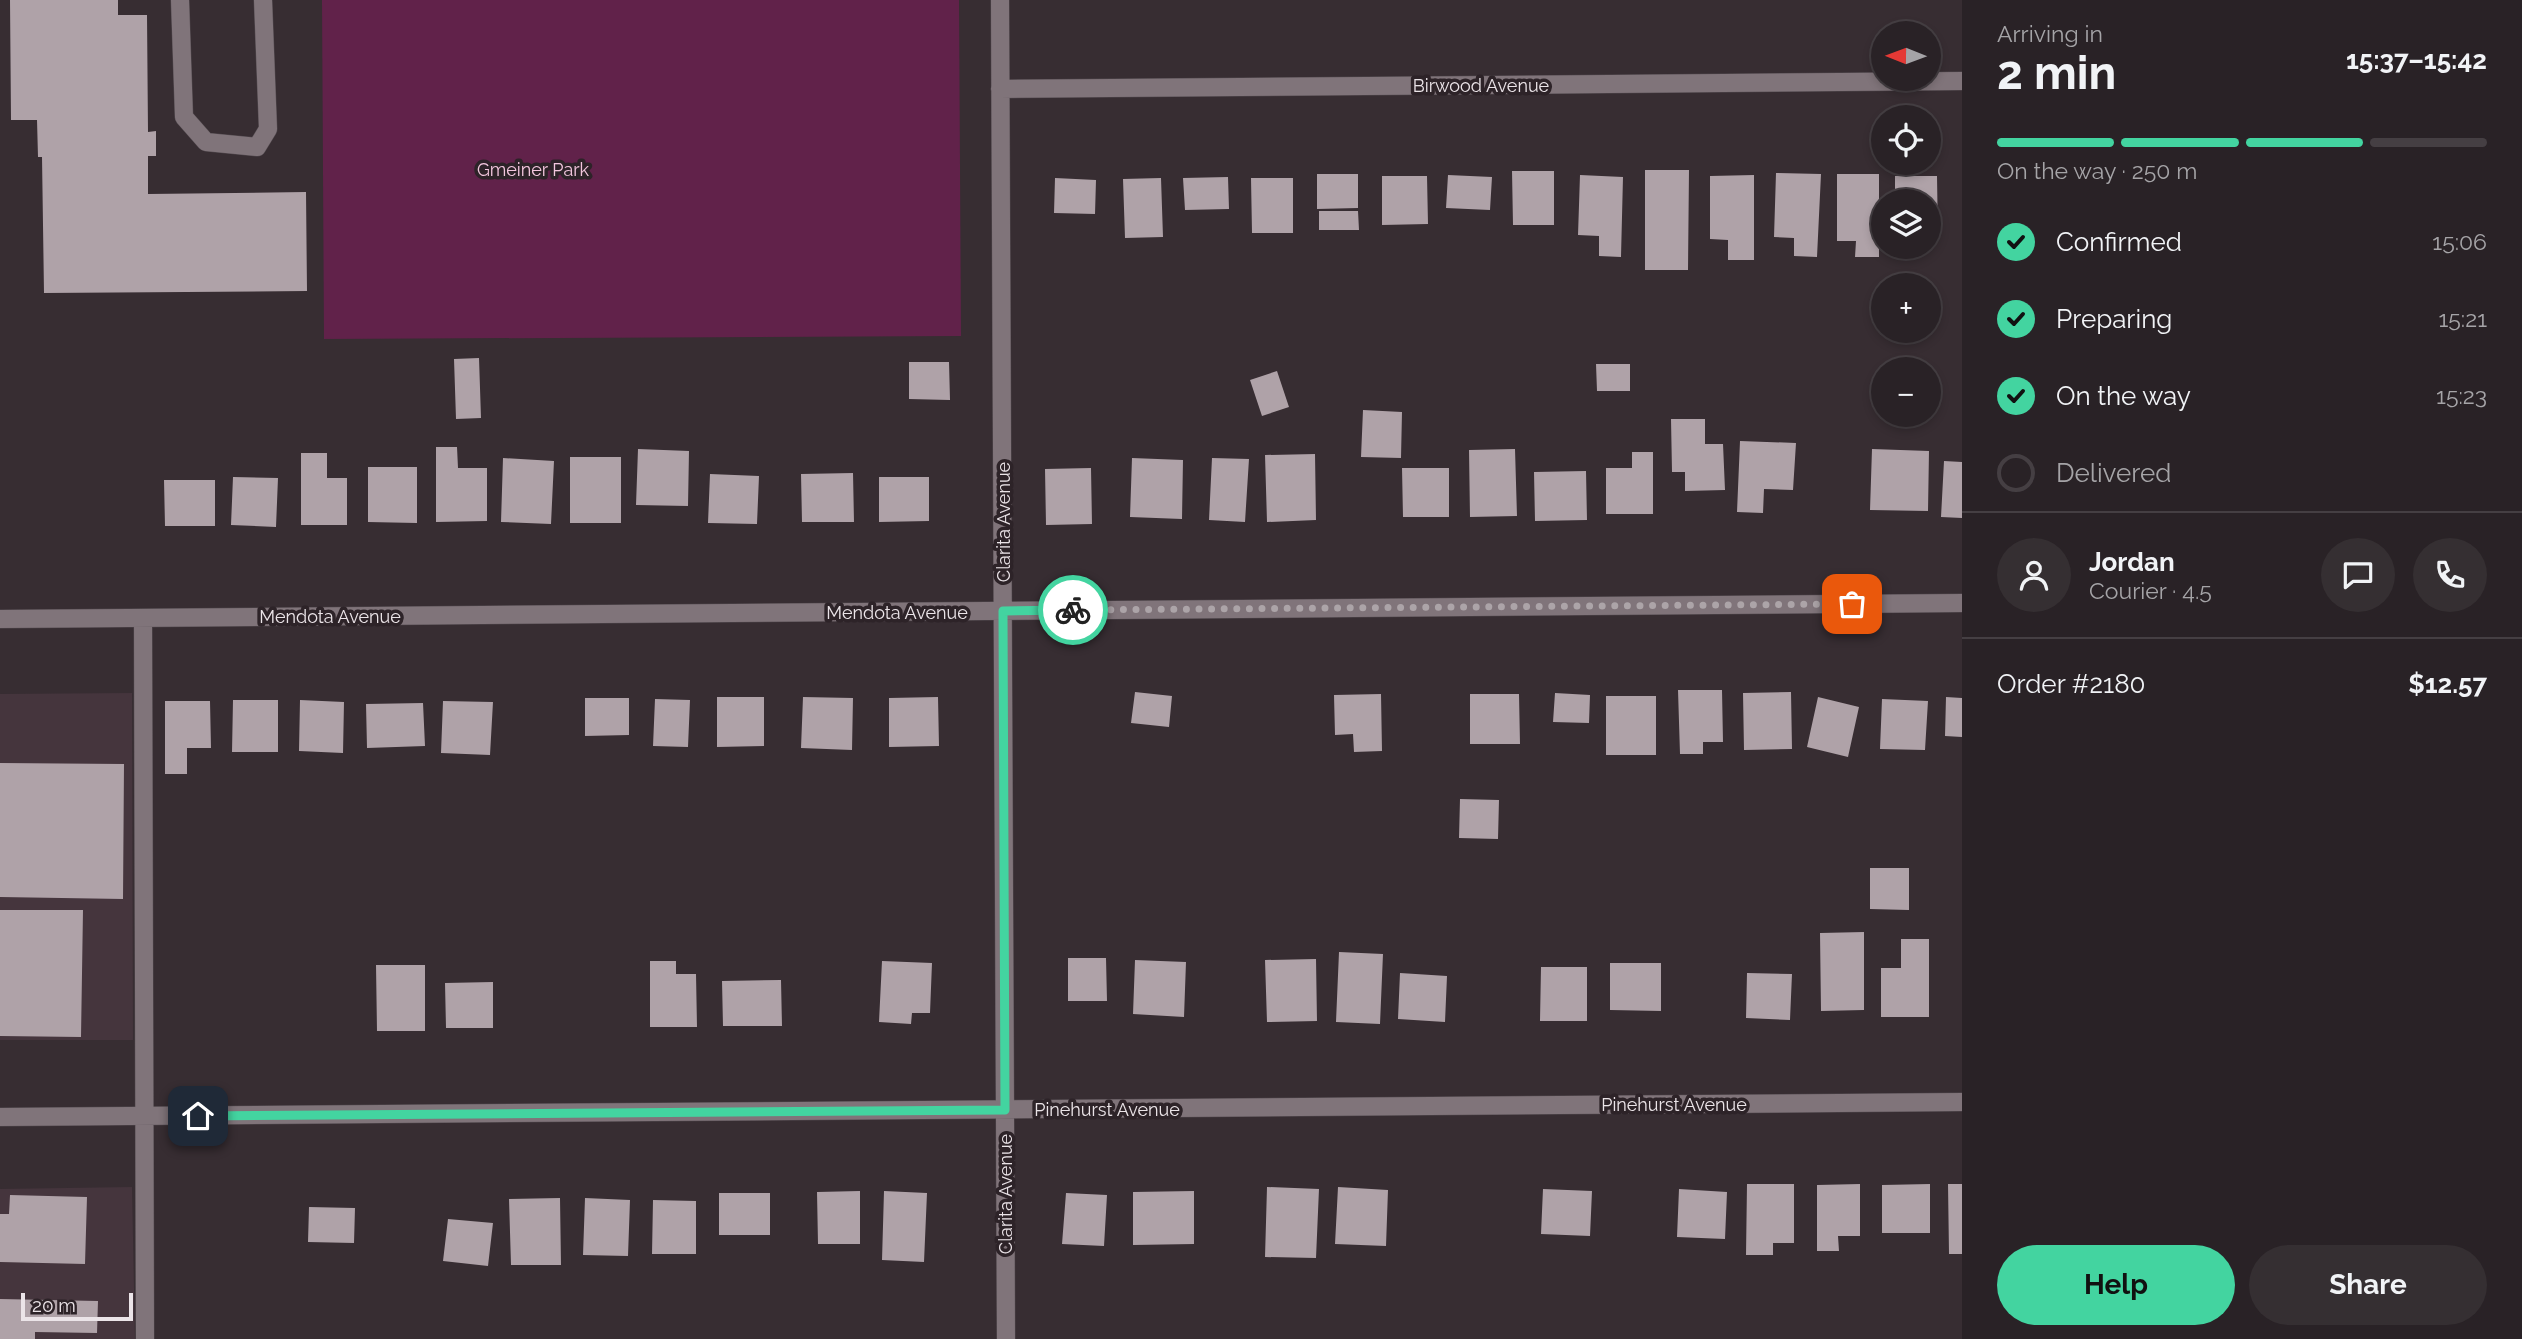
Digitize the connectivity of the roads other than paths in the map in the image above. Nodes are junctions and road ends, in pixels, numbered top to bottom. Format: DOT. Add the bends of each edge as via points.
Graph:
graph roads {
  1 [pos="180,0"];
  2 [pos="263,0"];
  3 [pos="1000,0"];
  4 [pos="1962,81"];
  5 [pos="1000,89"];
  6 [pos="1962,603"];
  7 [pos="1003,611"];
  8 [pos="143,618"];
  9 [pos="0,619"];
  10 [pos="1962,1101"];
  11 [pos="1005,1110"];
  12 [pos="143,1116"];
  13 [pos="0,1117"];
  14 [pos="145,1339"];
  15 [pos="1006,1339"];
  1 -- 2 [label="street" via="184,117 206,142 257,147 268,129"];
  3 -- 5 [label="street, Clarita Avenue"];
  4 -- 5 [label="street, Birwood Avenue"];
  5 -- 7 [label="street, Clarita Avenue"];
  6 -- 7 [label="street, Mendota Avenue"];
  7 -- 8 [label="street, Mendota Avenue"];
  7 -- 11 [label="street, Clarita Avenue"];
  8 -- 9 [label="street, Mendota Avenue"];
  8 -- 12 [label="street"];
  10 -- 11 [label="street, Pinehurst Avenue"];
  11 -- 12 [label="street, Pinehurst Avenue"];
  11 -- 15 [label="street, Clarita Avenue"];
  12 -- 13 [label="street, Pinehurst Avenue"];
  12 -- 14 [label="street"];
}
